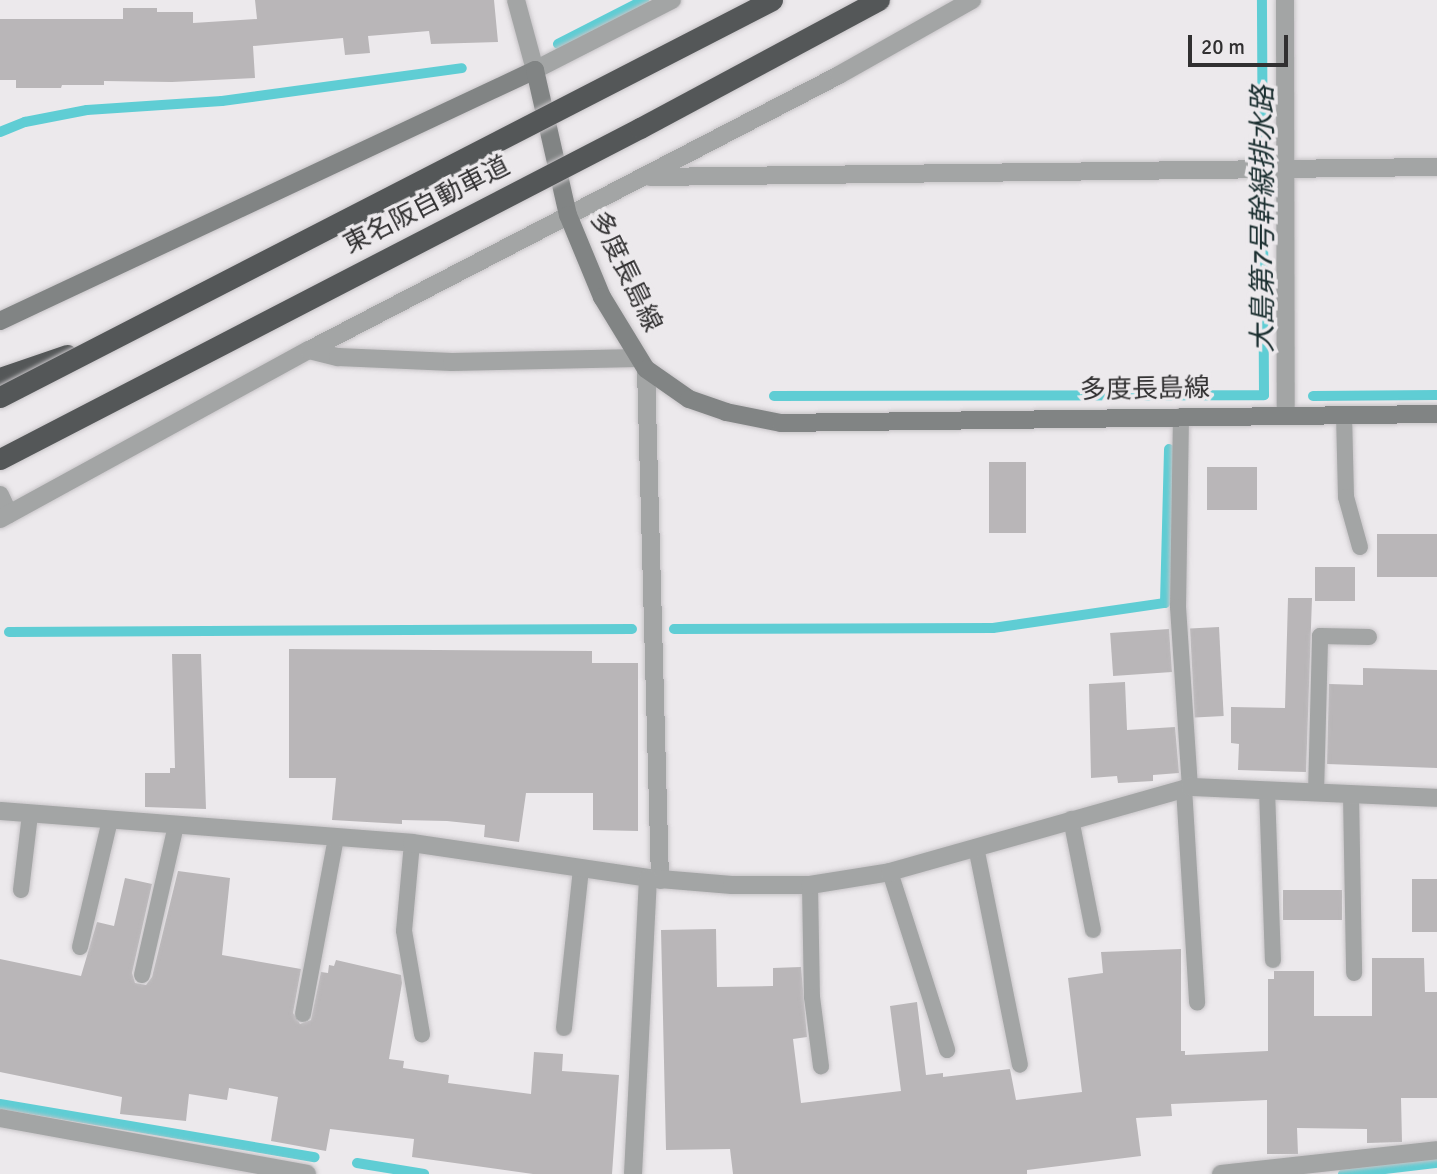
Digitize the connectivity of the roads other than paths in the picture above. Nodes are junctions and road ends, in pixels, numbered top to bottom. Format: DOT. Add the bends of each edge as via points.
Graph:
graph roads {
  1 [pos="516,0"];
  2 [pos="673,0"];
  3 [pos="772,0"];
  4 [pos="879,0"];
  5 [pos="971,0"];
  6 [pos="1285,0"];
  7 [pos="535,69"];
  8 [pos="1437,167"];
  9 [pos="1279,168"];
  10 [pos="646,177"];
  11 [pos="568,215"];
  12 [pos="0,321"];
  13 [pos="118,337"];
  14 [pos="309,350"];
  15 [pos="642,363"];
  16 [pos="0,379"];
  17 [pos="142,386"];
  18 [pos="0,397"];
  19 [pos="1286,414"];
  20 [pos="1344,414"];
  21 [pos="1437,414"];
  22 [pos="1181,416"];
  23 [pos="0,459"];
  24 [pos="0,470"];
  25 [pos="0,495"];
  26 [pos="5,517"];
  27 [pos="1360,547"];
  28 [pos="1369,637"];
  29 [pos="1187,787"];
  30 [pos="1266,790"];
  31 [pos="1316,793"];
  32 [pos="1351,794"];
  33 [pos="1437,798"];
  34 [pos="0,811"];
  35 [pos="30,814"];
  36 [pos="1071,819"];
  37 [pos="110,820"];
  38 [pos="176,825"];
  39 [pos="336,837"];
  40 [pos="412,843"];
  41 [pos="976,847"];
  42 [pos="581,869"];
  43 [pos="890,872"];
  44 [pos="654,879"];
  45 [pos="810,884"];
  46 [pos="21,890"];
  47 [pos="1093,930"];
  48 [pos="80,947"];
  49 [pos="1273,960"];
  50 [pos="1354,973"];
  51 [pos="142,975"];
  52 [pos="1197,1003"];
  53 [pos="303,1014"];
  54 [pos="564,1028"];
  55 [pos="422,1034"];
  56 [pos="947,1050"];
  57 [pos="1020,1065"];
  58 [pos="821,1066"];
  59 [pos="0,1118"];
  60 [pos="1437,1150"];
  61 [pos="307,1174"];
  62 [pos="633,1174"];
  63 [pos="1221,1174"];
  1 -- 7 [label="street"];
  2 -- 7 [label="street"];
  3 -- 13 [label="highway, 東名阪自動車道, bridge"];
  4 -- 17 [label="highway, 東名阪自動車道, bridge"];
  5 -- 10 [label="street"];
  6 -- 9 [label="street"];
  7 -- 11 [label="main road, 多度長島線"];
  7 -- 12 [label="main road"];
  8 -- 9 [label="street"];
  9 -- 10 [label="street"];
  9 -- 19 [label="street"];
  10 -- 11 [label="street"];
  11 -- 14 [label="street"];
  11 -- 15 [label="main road, 多度長島線" via="602,297"];
  13 -- 16 [label="highway, bridge"];
  13 -- 18 [label="highway, 東名阪自動車道, bridge"];
  14 -- 15 [label="street" via="338,357 452,362"];
  14 -- 26 [label="street"];
  15 -- 22 [label="main road, 多度長島線" via="689,399 781,423"];
  15 -- 44 [label="street"];
  17 -- 23 [label="highway, 東名阪自動車道, bridge"];
  17 -- 24 [label="highway, bridge"];
  19 -- 20 [label="main road, 多度長島線"];
  19 -- 22 [label="main road, 多度長島線"];
  20 -- 21 [label="main road, 多度長島線"];
  20 -- 27 [label="lane" via="1346,497"];
  22 -- 29 [label="lane" via="1178,607"];
  25 -- 26 [label="street"];
  28 -- 31 [label="lane" via="1320,636"];
  29 -- 30 [label="street"];
  29 -- 36 [label="street"];
  29 -- 52 [label="lane"];
  30 -- 31 [label="street"];
  30 -- 49 [label="lane"];
  31 -- 32 [label="street"];
  32 -- 33 [label="street"];
  32 -- 50 [label="lane"];
  34 -- 35 [label="street"];
  35 -- 37 [label="street"];
  35 -- 46 [label="lane"];
  36 -- 41 [label="street"];
  36 -- 47 [label="lane"];
  37 -- 38 [label="street"];
  37 -- 48 [label="lane"];
  38 -- 39 [label="street"];
  38 -- 51 [label="lane"];
  39 -- 40 [label="street"];
  39 -- 53 [label="lane"];
  40 -- 42 [label="street"];
  40 -- 55 [label="lane" via="404,931"];
  41 -- 43 [label="street"];
  41 -- 57 [label="lane"];
  42 -- 44 [label="street"];
  42 -- 54 [label="lane"];
  43 -- 45 [label="street"];
  43 -- 56 [label="lane"];
  44 -- 45 [label="street" via="732,886"];
  44 -- 62 [label="street"];
  45 -- 58 [label="lane" via="812,997"];
  59 -- 61 [label="street"];
  60 -- 63 [label="street"];
}
